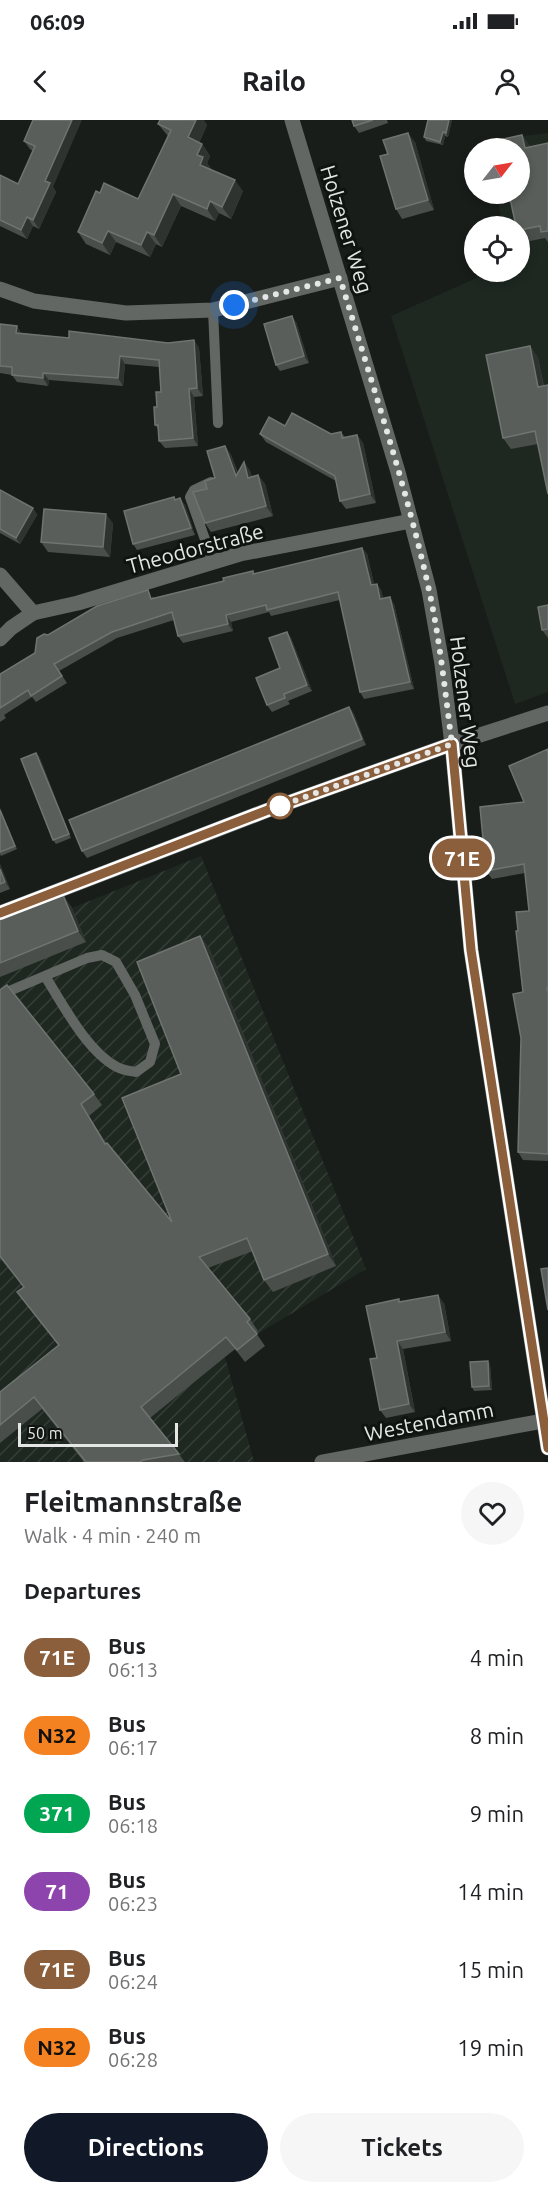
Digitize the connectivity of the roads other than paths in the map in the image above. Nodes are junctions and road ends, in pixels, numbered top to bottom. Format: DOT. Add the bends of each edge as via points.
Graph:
graph roads {
  1 [pos="292,120"];
  2 [pos="340,278"];
  3 [pos="0,289"];
  4 [pos="213,310"];
  5 [pos="218,423"];
  6 [pos="211,482"];
  7 [pos="411,521"];
  8 [pos="213,562"];
  9 [pos="0,575"];
  10 [pos="33,613"];
  11 [pos="0,639"];
  12 [pos="548,713"];
  13 [pos="452,744"];
  14 [pos="0,913"];
  15 [pos="45,976"];
  16 [pos="0,995"];
  17 [pos="546,1421"];
  18 [pos="548,1448"];
  19 [pos="322,1462"];
  1 -- 2 [label="street, Holzener Weg"];
  2 -- 4 [label="street"];
  2 -- 7 [label="street, Holzener Weg"];
  3 -- 4 [label="street" via="34,302 126,313"];
  4 -- 5 [label="lane"];
  6 -- 8 [label="lane" via="194,490 190,497"];
  7 -- 8 [label="street, Theodorstraße"];
  7 -- 13 [label="street, Holzener Weg" via="431,600"];
  8 -- 10 [label="street, Theodorstraße"];
  9 -- 10 [label="street"];
  10 -- 11 [label="street, Theodorstraße"];
  12 -- 13 [label="street"];
  13 -- 14 [label="street"];
  13 -- 17 [label="street, Holzener Weg" via="471,950"];
  15 -- 15 [label="lane" via="102,955 116,962 155,1044 150,1062 135,1072 118,1068 96,1051"];
  15 -- 16 [label="lane"];
  17 -- 18 [label="street, Holzener Weg"];
  17 -- 19 [label="street, Westendamm"];
}
